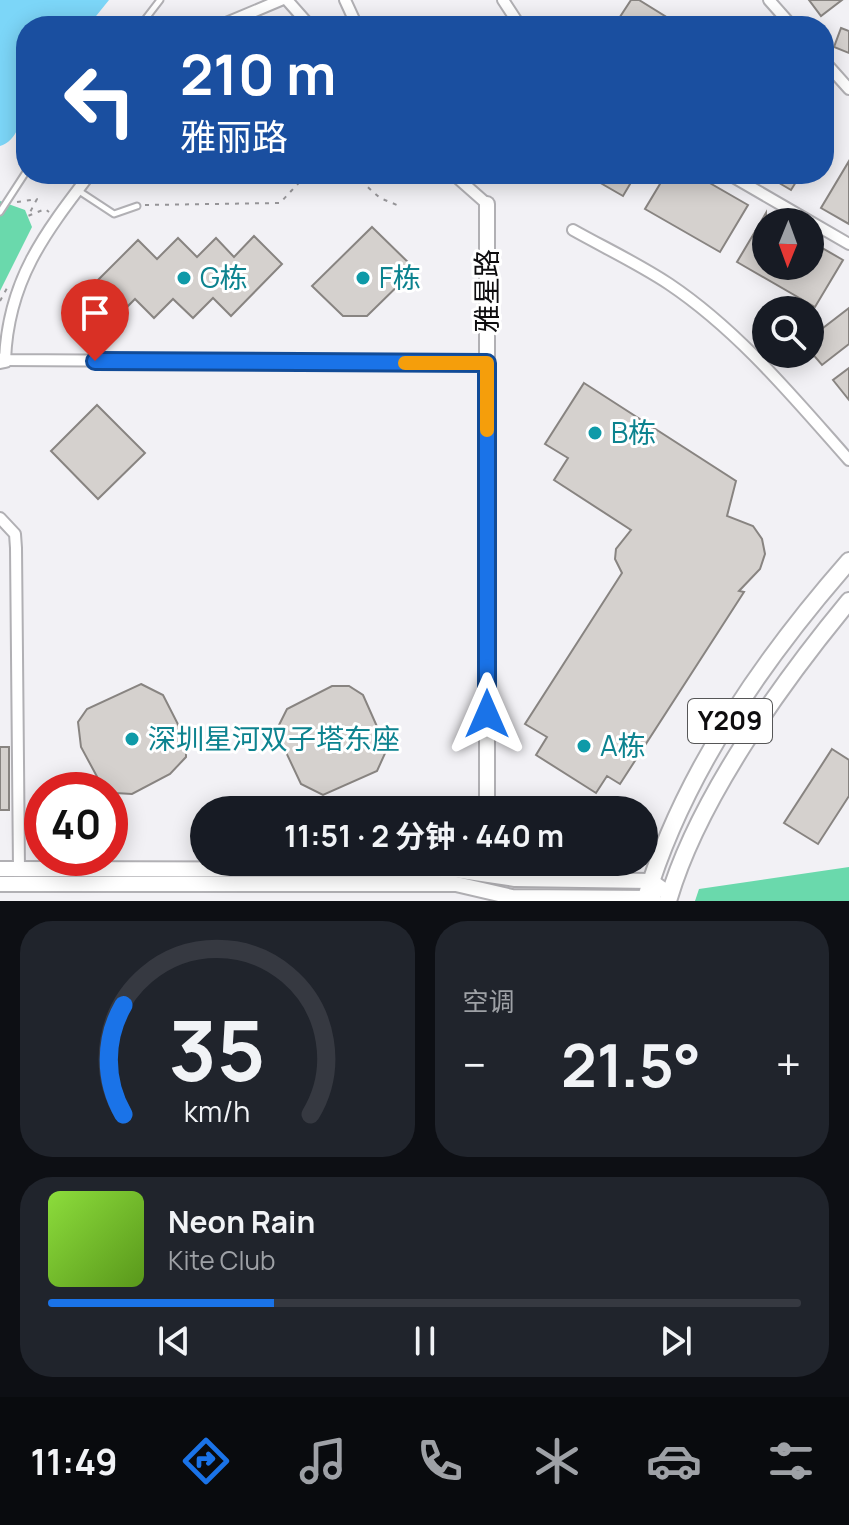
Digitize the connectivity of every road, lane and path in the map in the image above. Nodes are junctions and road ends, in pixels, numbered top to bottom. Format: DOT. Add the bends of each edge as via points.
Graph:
graph roads {
  1 [pos="160,0"];
  2 [pos="284,0"];
  3 [pos="769,0"];
  4 [pos="148,16"];
  5 [pos="244,16"];
  6 [pos="300,16"];
  7 [pos="783,16"];
  8 [pos="834,72"];
  9 [pos="849,89"];
  10 [pos="18,184"];
  11 [pos="82,184"];
  12 [pos="298,184"];
  13 [pos="364,184"];
  14 [pos="464,184"];
  15 [pos="745,184"];
  16 [pos="78,190"];
  17 [pos="4,204"];
  18 [pos="487,204"];
  19 [pos="397,205"];
  20 [pos="137,206"];
  21 [pos="0,212"];
  22 [pos="49,212"];
  23 [pos="573,230"];
  24 [pos="849,244"];
  25 [pos="2,360"];
  26 [pos="487,363"];
  27 [pos="849,460"];
  28 [pos="0,518"];
  29 [pos="849,561"];
  30 [pos="849,601"];
  31 [pos="487,796"];
  32 [pos="0,869"];
  33 [pos="19,869"];
  34 [pos="190,869"];
  35 [pos="507,876"];
  36 [pos="651,881"];
  37 [pos="0,884"];
  38 [pos="487,896"];
  39 [pos="668,898"];
  40 [pos="645,900"];
  1 -- 4 [label="lane"];
  2 -- 5 [label="street"];
  2 -- 6 [label="street"];
  3 -- 7 [label="street"];
  8 -- 9 [label="street"];
  10 -- 17 [label="lane"];
  11 -- 16 [label="street"];
  12 -- 20 [label="path" via="280,203"];
  13 -- 19 [label="path"];
  14 -- 18 [label="street"];
  15 -- 24 [label="street"];
  16 -- 20 [label="lane" via="114,214"];
  16 -- 25 [label="street" via="34,252 14,296"];
  17 -- 21 [label="lane"];
  17 -- 22 [label="path" via="37,199 28,216"];
  18 -- 26 [label="street, 雅星路"];
  23 -- 27 [label="street" via="670,285 719,324 770,371"];
  25 -- 26 [label="street"];
  26 -- 31 [label="street, 雅星路"];
  28 -- 33 [label="street" via="15,534 16,548"];
  29 -- 36 [label="main road, Y209" via="776,649 727,726"];
  30 -- 39 [label="main road, Y209" via="799,666 716,793"];
  32 -- 33 [label="street"];
  33 -- 34 [label="street"];
  35 -- 36 [label="street"];
  36 -- 39 [label="street"];
  36 -- 40 [label="main road, Y209"];
  37 -- 38 [label="street" via="456,884"];
  38 -- 40 [label="street"];
  39 -- 40 [label="street"];
}
